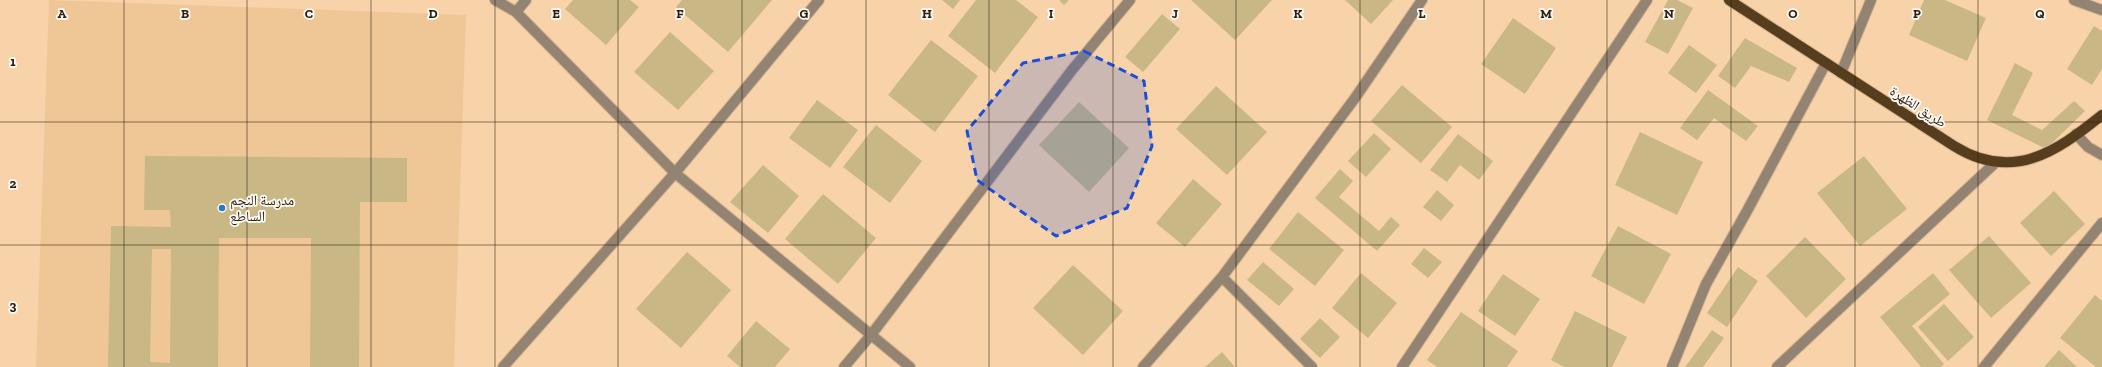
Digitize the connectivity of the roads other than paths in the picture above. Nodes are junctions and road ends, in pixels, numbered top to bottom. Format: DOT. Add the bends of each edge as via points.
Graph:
graph roads {
  1 [pos="496,0"];
  2 [pos="526,0"];
  3 [pos="819,0"];
  4 [pos="1130,0"];
  5 [pos="1422,0"];
  6 [pos="1647,0"];
  7 [pos="1729,0"];
  8 [pos="1871,0"];
  9 [pos="2074,0"];
  10 [pos="2102,10"];
  11 [pos="516,12"];
  12 [pos="1826,63"];
  13 [pos="1841,73"];
  14 [pos="2102,115"];
  15 [pos="2076,134"];
  16 [pos="2102,155"];
  17 [pos="1995,163"];
  18 [pos="675,173"];
  19 [pos="2102,223"];
  20 [pos="1222,277"];
  21 [pos="871,335"];
  22 [pos="503,367"];
  23 [pos="844,367"];
  24 [pos="910,367"];
  25 [pos="1143,367"];
  26 [pos="1312,367"];
  27 [pos="1402,367"];
  28 [pos="1672,367"];
  29 [pos="1777,367"];
  30 [pos="1984,367"];
  1 -- 11 [label="street"];
  2 -- 11 [label="street"];
  3 -- 18 [label="street"];
  4 -- 21 [label="street" via="1072,70"];
  5 -- 20 [label="street" via="1355,98"];
  6 -- 27 [label="street"];
  7 -- 12 [label="main road, طريق الظهرة"];
  8 -- 13 [label="street"];
  9 -- 10 [label="street"];
  11 -- 18 [label="street"];
  12 -- 13 [label="main road, طريق الظهرة"];
  12 -- 28 [label="street" via="1706,284"];
  13 -- 17 [label="main road, طريق الظهرة" via="1966,154"];
  14 -- 15 [label="main road, طريق الظهرة"];
  15 -- 16 [label="street" via="2088,147"];
  15 -- 17 [label="main road, طريق الظهرة" via="2036,158"];
  17 -- 29 [label="street"];
  18 -- 21 [label="street"];
  18 -- 22 [label="street"];
  19 -- 30 [label="street"];
  20 -- 25 [label="street"];
  20 -- 26 [label="street"];
  21 -- 23 [label="street"];
  21 -- 24 [label="street"];
}
